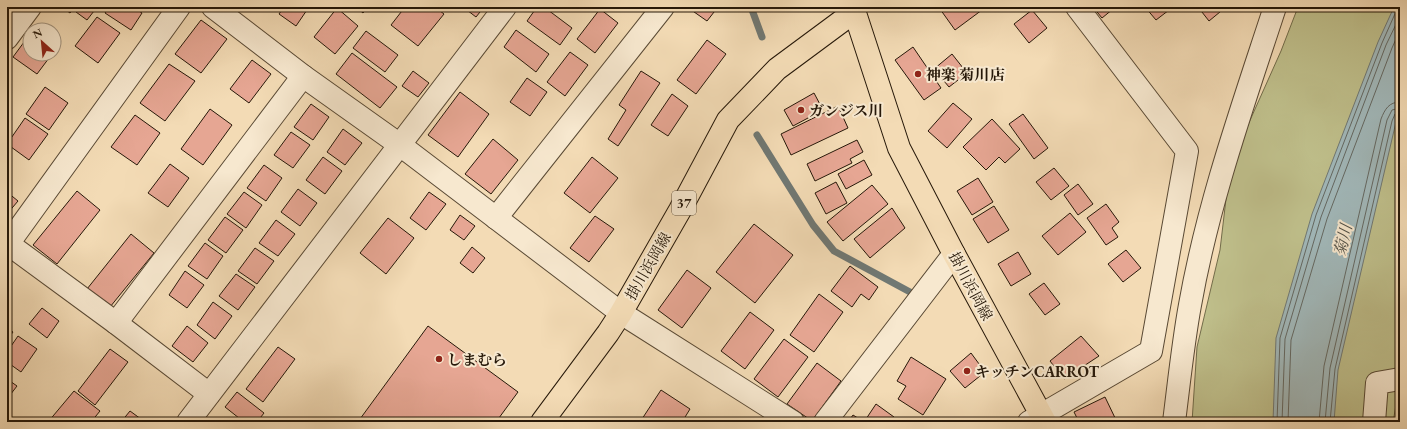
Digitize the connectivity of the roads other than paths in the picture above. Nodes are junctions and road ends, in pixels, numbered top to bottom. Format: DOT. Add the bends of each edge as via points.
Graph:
graph roads {
  1 [pos="30,7"];
  2 [pos="179,7"];
  3 [pos="213,7"];
  4 [pos="505,7"];
  5 [pos="663,7"];
  6 [pos="1077,7"];
  7 [pos="1275,7"];
  8 [pos="854,10"];
  9 [pos="7,38"];
  10 [pos="303,76"];
  11 [pos="400,145"];
  12 [pos="496,218"];
  13 [pos="7,243"];
  14 [pos="954,254"];
  15 [pos="621,313"];
  16 [pos="116,323"];
  17 [pos="1400,379"];
  18 [pos="209,394"];
  19 [pos="1038,419"];
  20 [pos="188,422"];
  21 [pos="542,422"];
  22 [pos="793,422"];
  23 [pos="825,422"];
  24 [pos="1174,422"];
  25 [pos="1374,422"];
  1 -- 9 [label="street"];
  2 -- 13 [label="street"];
  3 -- 10 [label="street"];
  4 -- 11 [label="street"];
  5 -- 12 [label="street"];
  6 -- 19 [label="street" via="1187,151 1151,351"];
  7 -- 24 [label="street" via="1224,162 1202,250 1190,305"];
  8 -- 14 [label="main road, 掛川浜岡線 / 37" via="899,148"];
  8 -- 15 [label="main road, 掛川浜岡線 / 37" via="776,68 728,120"];
  10 -- 11 [label="street"];
  10 -- 16 [label="street"];
  11 -- 12 [label="street"];
  11 -- 18 [label="street"];
  12 -- 15 [label="street"];
  13 -- 16 [label="street"];
  14 -- 19 [label="main road, 掛川浜岡線 / 37"];
  14 -- 23 [label="street"];
  15 -- 21 [label="main road, 掛川浜岡線 / 37"];
  15 -- 22 [label="street"];
  16 -- 18 [label="street"];
  17 -- 25 [label="street" via="1377,383"];
  18 -- 20 [label="street"];
}
